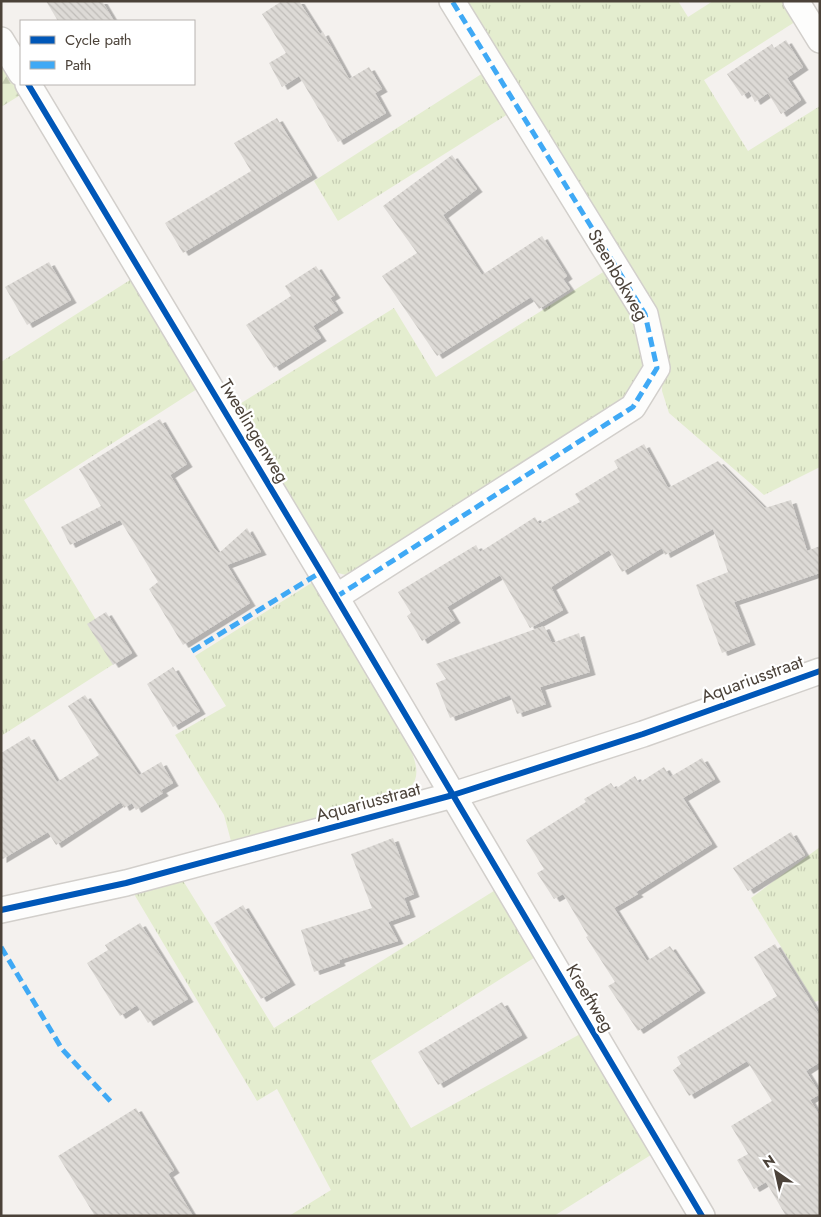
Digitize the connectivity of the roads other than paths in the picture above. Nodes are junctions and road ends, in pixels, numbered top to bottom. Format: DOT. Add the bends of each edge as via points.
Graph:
graph roads {
  1 [pos="452,1"];
  2 [pos="796,1"];
  3 [pos="1,40"];
  4 [pos="820,40"];
  5 [pos="20,71"];
  6 [pos="29,85"];
  7 [pos="336,597"];
  8 [pos="820,671"];
  9 [pos="453,795"];
  10 [pos="1,910"];
  11 [pos="702,1216"];
  1 -- 7 [label="street, Steenbokweg" via="645,314 657,368 633,407"];
  2 -- 4 [label="street"];
  3 -- 5 [label="street"];
  6 -- 7 [label="street, Tweelingenweg"];
  7 -- 9 [label="street, Tweelingenweg"];
  8 -- 9 [label="street, Aquariusstraat" via="643,734"];
  9 -- 10 [label="street, Aquariusstraat" via="126,883"];
  9 -- 11 [label="street, Kreeftweg"];
}
